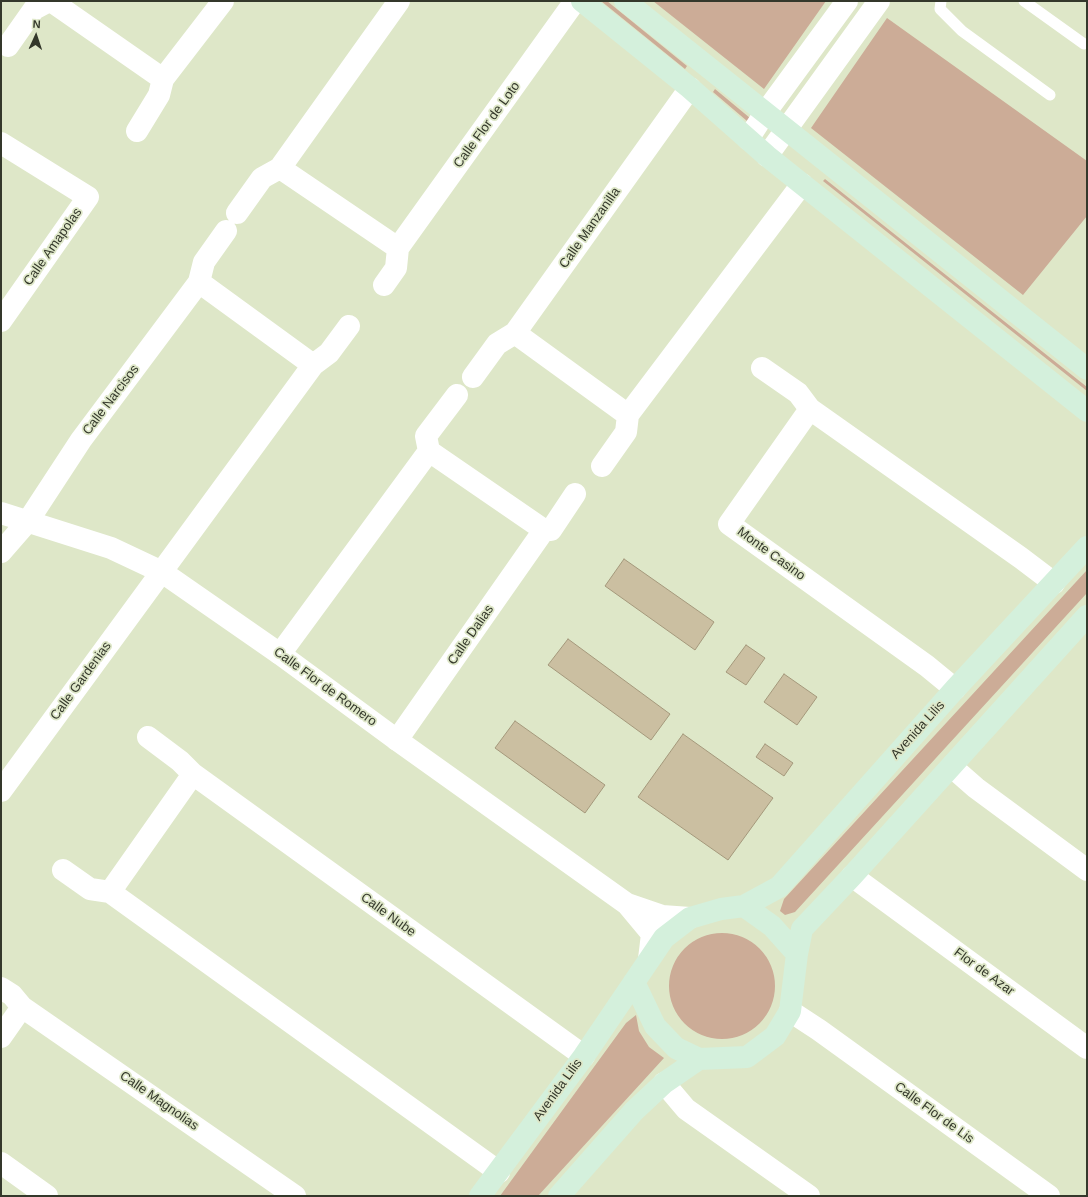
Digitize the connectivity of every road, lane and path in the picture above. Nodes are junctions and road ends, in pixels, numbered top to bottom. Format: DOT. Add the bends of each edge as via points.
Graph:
graph roads {
  1 [pos="50,1"];
  2 [pos="223,1"];
  3 [pos="399,1"];
  4 [pos="576,1"];
  5 [pos="582,1"];
  6 [pos="625,1"];
  7 [pos="847,1"];
  8 [pos="878,1"];
  9 [pos="941,1"];
  10 [pos="1024,1"];
  11 [pos="1084,44"];
  12 [pos="8,46"];
  13 [pos="708,67"];
  14 [pos="163,79"];
  15 [pos="690,88"];
  16 [pos="1050,95"];
  17 [pos="765,113"];
  18 [pos="786,130"];
  19 [pos="137,131"];
  20 [pos="748,139"];
  21 [pos="1,143"];
  22 [pos="767,156"];
  23 [pos="280,168"];
  24 [pos="802,184"];
  25 [pos="237,213"];
  26 [pos="226,232"];
  27 [pos="398,248"];
  28 [pos="199,282"];
  29 [pos="384,285"];
  30 [pos="1,321"];
  31 [pos="349,326"];
  32 [pos="515,333"];
  33 [pos="313,365"];
  34 [pos="762,368"];
  35 [pos="1087,369"];
  36 [pos="473,377"];
  37 [pos="456,395"];
  38 [pos="810,409"];
  39 [pos="1087,411"];
  40 [pos="628,415"];
  41 [pos="429,451"];
  42 [pos="602,466"];
  43 [pos="575,494"];
  44 [pos="1,512"];
  45 [pos="28,520"];
  46 [pos="544,530"];
  47 [pos="1087,547"];
  48 [pos="1,552"];
  49 [pos="162,572"];
  50 [pos="1054,583"];
  51 [pos="1087,616"];
  52 [pos="280,654"];
  53 [pos="955,689"];
  54 [pos="148,737"];
  55 [pos="397,740"];
  56 [pos="952,767"];
  57 [pos="193,774"];
  58 [pos="1,791"];
  59 [pos="63,870"];
  60 [pos="1087,870"];
  61 [pos="852,876"];
  62 [pos="110,892"];
  63 [pos="627,904"];
  64 [pos="744,906"];
  65 [pos="690,918"];
  66 [pos="797,954"];
  67 [pos="649,959"];
  68 [pos="634,982"];
  69 [pos="1,988"];
  70 [pos="22,1007"];
  71 [pos="790,1011"];
  72 [pos="1,1037"];
  73 [pos="1087,1048"];
  74 [pos="584,1056"];
  75 [pos="699,1059"];
  76 [pos="664,1084"];
  77 [pos="1,1163"];
  78 [pos="499,1172"];
  79 [pos="47,1196"];
  80 [pos="295,1196"];
  81 [pos="480,1196"];
  82 [pos="559,1196"];
  83 [pos="809,1196"];
  84 [pos="1049,1196"];
  1 -- 12 [label="street" via="34,9"];
  1 -- 14 [label="street"];
  2 -- 14 [label="street"];
  3 -- 23 [label="street"];
  4 -- 27 [label="street, Calle Flor de Loto"];
  5 -- 15 [label="main road"];
  6 -- 13 [label="main road"];
  7 -- 17 [label="street"];
  8 -- 18 [label="street"];
  9 -- 16 [label="lane" via="940,9 962,31"];
  10 -- 11 [label="lane"];
  13 -- 15 [label="main road"];
  13 -- 17 [label="main road"];
  14 -- 19 [label="street" via="159,95"];
  15 -- 20 [label="main road"];
  15 -- 32 [label="street, Calle Manzanilla"];
  17 -- 18 [label="main road"];
  17 -- 20 [label="street"];
  18 -- 22 [label="street"];
  18 -- 35 [label="main road"];
  20 -- 22 [label="main road"];
  21 -- 30 [label="street, Calle Amapolas" via="88,197"];
  22 -- 24 [label="main road"];
  23 -- 25 [label="street" via="262,178"];
  23 -- 27 [label="street"];
  24 -- 39 [label="main road"];
  24 -- 40 [label="street"];
  26 -- 28 [label="street, Calle Narcisos" via="204,262"];
  27 -- 29 [label="street" via="396,268"];
  28 -- 33 [label="street"];
  28 -- 45 [label="street, Calle Narcisos" via="81,440"];
  31 -- 33 [label="street" via="329,353"];
  32 -- 36 [label="street, Calle Manzanilla" via="497,344"];
  32 -- 40 [label="street"];
  33 -- 49 [label="street"];
  34 -- 38 [label="street" via="798,393"];
  37 -- 41 [label="street" via="426,436"];
  38 -- 50 [label="street"];
  38 -- 53 [label="street, Monte Casino" via="729,524 927,666"];
  40 -- 42 [label="street" via="626,432"];
  41 -- 46 [label="street"];
  41 -- 52 [label="street"];
  43 -- 46 [label="street, Calle Dalias" via="551,530"];
  44 -- 45 [label="street, Calle Flor de Romero"];
  45 -- 48 [label="street"];
  45 -- 49 [label="street, Calle Flor de Romero" via="111,548"];
  46 -- 55 [label="street, Calle Dalias"];
  47 -- 50 [label="main road, Avenida Lilis"];
  49 -- 52 [label="street, Calle Flor de Romero"];
  49 -- 58 [label="street, Calle Gardenias"];
  50 -- 53 [label="main road, Avenida Lilis"];
  51 -- 56 [label="main road"];
  52 -- 55 [label="street, Calle Flor de Romero"];
  53 -- 64 [label="main road, Avenida Lilis" via="779,887"];
  54 -- 57 [label="street, Calle Nube"];
  55 -- 63 [label="street, Calle Flor de Romero"];
  56 -- 60 [label="street" via="976,788"];
  56 -- 61 [label="main road"];
  57 -- 62 [label="street"];
  57 -- 74 [label="street, Calle Nube"];
  59 -- 62 [label="street" via="90,889"];
  61 -- 66 [label="main road" via="802,929"];
  61 -- 73 [label="street, Flor de Azar"];
  62 -- 78 [label="street"];
  63 -- 65 [label="street, Calle Flor de Romero" via="662,916"];
  63 -- 67 [label="street, Calle Flor de Romero" via="652,934"];
  64 -- 65 [label="main road, Avenida Lilis"];
  64 -- 66 [label="main road" via="772,926"];
  65 -- 67 [label="main road, Avenida Lilis" via="664,938"];
  66 -- 71 [label="main road"];
  67 -- 68 [label="main road, Avenida Lilis"];
  68 -- 74 [label="main road, Avenida Lilis"];
  68 -- 75 [label="main road" via="655,1026 676,1048"];
  69 -- 70 [label="street, Calle Magnolias" via="12,995"];
  70 -- 72 [label="street"];
  70 -- 80 [label="street, Calle Magnolias"];
  71 -- 75 [label="main road" via="775,1036 747,1057"];
  71 -- 84 [label="street, Calle Flor de Lis"];
  74 -- 78 [label="main road, Avenida Lilis"];
  75 -- 76 [label="main road"];
  76 -- 82 [label="main road" via="634,1111"];
  76 -- 83 [label="street" via="686,1109"];
  77 -- 79 [label="street"];
  78 -- 81 [label="main road, Avenida Lilis"];
}
